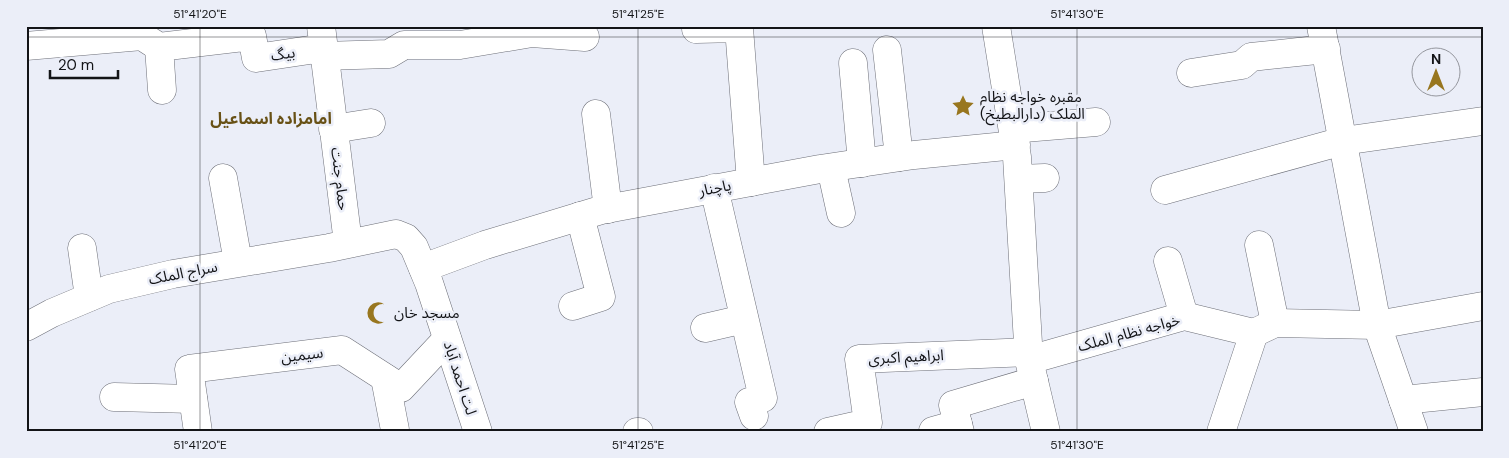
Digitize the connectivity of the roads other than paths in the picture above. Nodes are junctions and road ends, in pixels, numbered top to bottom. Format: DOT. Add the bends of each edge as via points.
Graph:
graph roads {
  1 [pos="996,26"];
  2 [pos="739,27"];
  3 [pos="696,29"];
  4 [pos="585,37"];
  5 [pos="1323,38"];
  6 [pos="322,43"];
  7 [pos="26,46"];
  8 [pos="159,47"];
  9 [pos="887,50"];
  10 [pos="853,63"];
  11 [pos="1191,73"];
  12 [pos="162,90"];
  13 [pos="596,114"];
  14 [pos="1483,121"];
  15 [pos="1096,122"];
  16 [pos="371,123"];
  17 [pos="333,129"];
  18 [pos="1014,137"];
  19 [pos="1343,141"];
  20 [pos="899,157"];
  21 [pos="862,163"];
  22 [pos="831,168"];
  23 [pos="223,178"];
  24 [pos="751,182"];
  25 [pos="714,188"];
  26 [pos="1165,190"];
  27 [pos="608,209"];
  28 [pos="841,213"];
  29 [pos="580,216"];
  30 [pos="348,243"];
  31 [pos="1259,245"];
  32 [pos="82,248"];
  33 [pos="1168,261"];
  34 [pos="238,262"];
  35 [pos="423,268"];
  36 [pos="89,297"];
  37 [pos="573,306"];
  38 [pos="1483,306"];
  39 [pos="1184,316"];
  40 [pos="744,319"];
  41 [pos="1377,325"];
  42 [pos="26,327"];
  43 [pos="706,328"];
  44 [pos="1264,328"];
  45 [pos="447,339"];
  46 [pos="1031,364"];
  47 [pos="385,378"];
  48 [pos="1483,392"];
  49 [pos="114,397"];
  50 [pos="193,399"];
  51 [pos="1403,400"];
  52 [pos="754,416"];
  53 [pos="950,429"];
  54 [pos="395,430"];
  55 [pos="198,432"];
  56 [pos="478,432"];
  57 [pos="828,432"];
  58 [pos="1046,432"];
  59 [pos="1221,432"];
  60 [pos="1414,432"];
  1 -- 18 [label="street"];
  2 -- 3 [label="street"];
  2 -- 24 [label="street"];
  4 -- 6 [label="street" via="532,33 460,45 404,45 389,54"];
  5 -- 11 [label="street" via="1251,57 1242,65"];
  5 -- 19 [label="street"];
  6 -- 8 [label="street, بیگ" via="256,58 252,36"];
  6 -- 17 [label="street, حمام جنت"];
  7 -- 8 [label="street" via="142,36"];
  8 -- 12 [label="street"];
  9 -- 20 [label="street"];
  10 -- 21 [label="street"];
  13 -- 27 [label="street"];
  14 -- 19 [label="street"];
  15 -- 18 [label="street, پاچنار"];
  16 -- 17 [label="street"];
  17 -- 30 [label="street, حمام جنت"];
  18 -- 20 [label="street, پاچنار"];
  18 -- 46 [label="street" via="1032,178"];
  19 -- 26 [label="street"];
  19 -- 41 [label="street"];
  20 -- 21 [label="street, پاچنار"];
  21 -- 22 [label="street, پاچنار"];
  22 -- 24 [label="street, پاچنار"];
  22 -- 28 [label="street"];
  23 -- 34 [label="street"];
  24 -- 25 [label="street, پاچنار"];
  25 -- 27 [label="street, پاچنار"];
  25 -- 40 [label="street"];
  27 -- 29 [label="street, پاچنار"];
  29 -- 35 [label="street, پاچنار"];
  29 -- 37 [label="street" via="601,297"];
  30 -- 34 [label="street, سراج الملک"];
  30 -- 35 [label="street" via="396,234 406,238 414,247"];
  31 -- 44 [label="street"];
  32 -- 36 [label="street"];
  33 -- 39 [label="street"];
  34 -- 36 [label="street, سراج الملک" via="109,289"];
  35 -- 45 [label="street, لت احمد آباد"];
  36 -- 42 [label="street, سراج الملک"];
  38 -- 41 [label="street, خواجه نظام الملک"];
  39 -- 44 [label="street, خواجه نظام الملک"];
  39 -- 46 [label="street, خواجه نظام الملک"];
  40 -- 43 [label="street"];
  40 -- 52 [label="street" via="763,398 749,402"];
  41 -- 44 [label="street, خواجه نظام الملک"];
  41 -- 51 [label="street"];
  44 -- 59 [label="street"];
  45 -- 47 [label="street, سیمین" via="401,388"];
  45 -- 56 [label="street, لت احمد آباد"];
  46 -- 53 [label="street" via="953,405"];
  46 -- 57 [label="street, ابراهیم اکبری" via="859,359 868,423"];
  46 -- 58 [label="street"];
  47 -- 50 [label="street, سیمین" via="342,350 189,369"];
  47 -- 54 [label="street"];
  48 -- 51 [label="street"];
  49 -- 50 [label="street"];
  50 -- 55 [label="street, سیمین"];
  51 -- 60 [label="street"];
}
